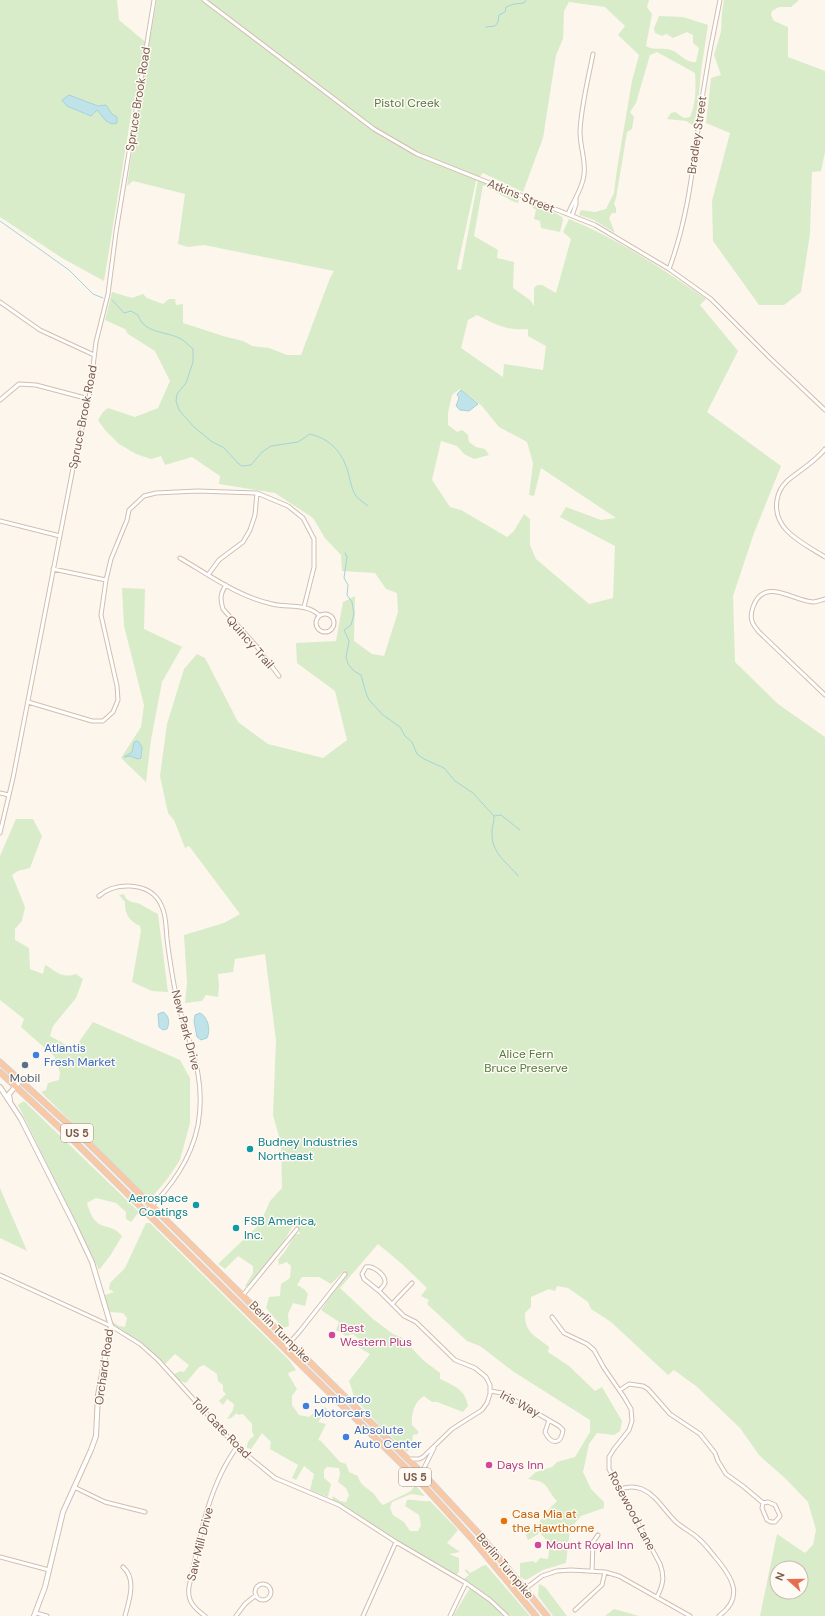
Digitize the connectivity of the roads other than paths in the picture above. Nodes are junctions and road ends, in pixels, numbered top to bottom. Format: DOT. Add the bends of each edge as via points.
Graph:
graph roads {
  1 [pos="154,0"];
  2 [pos="204,0"];
  3 [pos="720,0"];
  4 [pos="593,54"];
  5 [pos="576,198"];
  6 [pos="568,214"];
  7 [pos="572,216"];
  8 [pos="669,269"];
  9 [pos="0,302"];
  10 [pos="94,355"];
  11 [pos="89,399"];
  12 [pos="0,400"];
  13 [pos="825,410"];
  14 [pos="825,449"];
  15 [pos="258,493"];
  16 [pos="0,521"];
  17 [pos="60,536"];
  18 [pos="825,557"];
  19 [pos="180,558"];
  20 [pos="53,569"];
  21 [pos="208,574"];
  22 [pos="106,580"];
  23 [pos="226,585"];
  24 [pos="825,599"];
  25 [pos="304,607"];
  26 [pos="319,615"];
  27 [pos="279,676"];
  28 [pos="825,695"];
  29 [pos="28,702"];
  30 [pos="0,792"];
  31 [pos="9,795"];
  32 [pos="0,833"];
  33 [pos="99,896"];
  34 [pos="0,1062"];
  35 [pos="0,1072"];
  36 [pos="21,1080"];
  37 [pos="15,1086"];
  38 [pos="0,1087"];
  39 [pos="11,1104"];
  40 [pos="152,1206"];
  41 [pos="146,1212"];
  42 [pos="296,1228"];
  43 [pos="345,1274"];
  44 [pos="0,1275"];
  45 [pos="412,1283"];
  46 [pos="379,1291"];
  47 [pos="243,1295"];
  48 [pos="392,1304"];
  49 [pos="552,1317"];
  50 [pos="111,1326"];
  51 [pos="290,1342"];
  52 [pos="285,1348"];
  53 [pos="620,1390"];
  54 [pos="490,1391"];
  55 [pos="549,1420"];
  56 [pos="237,1447"];
  57 [pos="435,1447"];
  58 [pos="408,1459"];
  59 [pos="422,1472"];
  60 [pos="74,1487"];
  61 [pos="619,1490"];
  62 [pos="763,1503"];
  63 [pos="145,1512"];
  64 [pos="598,1535"];
  65 [pos="396,1542"];
  66 [pos="0,1556"];
  67 [pos="123,1567"];
  68 [pos="49,1570"];
  69 [pos="592,1570"];
  70 [pos="605,1572"];
  71 [pos="466,1583"];
  72 [pos="524,1589"];
  73 [pos="256,1595"];
  74 [pos="657,1597"];
  75 [pos="575,1610"];
  76 [pos="35,1615"];
  77 [pos="47,1616"];
  78 [pos="125,1616"];
  79 [pos="205,1616"];
  80 [pos="236,1616"];
  81 [pos="363,1616"];
  82 [pos="450,1616"];
  83 [pos="508,1616"];
  84 [pos="536,1616"];
  85 [pos="547,1616"];
  86 [pos="690,1616"];
  87 [pos="719,1616"];
  1 -- 10 [label="street, Spruce Brook Road" via="108,294"];
  2 -- 6 [label="street, Atkins Street" via="393,141 417,154"];
  3 -- 8 [label="street, Bradley Street" via="704,87 688,206"];
  4 -- 5 [label="street" via="580,118 584,174"];
  5 -- 6 [label="street"];
  5 -- 7 [label="street"];
  6 -- 7 [label="street, Atkins Street"];
  7 -- 8 [label="street, Atkins Street" via="595,225"];
  8 -- 13 [label="street, Atkins Street" via="711,298"];
  9 -- 10 [label="street" via="40,330"];
  10 -- 11 [label="street, Spruce Brook Road"];
  11 -- 12 [label="street" via="36,385 19,384"];
  11 -- 17 [label="street, Spruce Brook Road"];
  14 -- 18 [label="street" via="786,482 778,493 776,505 781,526"];
  15 -- 21 [label="street" via="250,530 243,542 219,560"];
  15 -- 22 [label="street" via="197,491 144,496 129,510"];
  15 -- 25 [label="street" via="288,506 303,518 314,539 314,567"];
  16 -- 17 [label="street"];
  17 -- 20 [label="street, Spruce Brook Road"];
  19 -- 21 [label="street"];
  20 -- 22 [label="street"];
  20 -- 29 [label="street, Spruce Brook Road"];
  21 -- 23 [label="street"];
  22 -- 29 [label="street" via="101,615 117,686 118,700 113,712 103,720 92,721"];
  23 -- 25 [label="street" via="272,604"];
  23 -- 27 [label="street, Quincy Trail" via="221,593 222,609 258,648"];
  24 -- 28 [label="street" via="814,602 781,592 767,592 756,599 751,622"];
  25 -- 26 [label="street"];
  26 -- 26 [label="street" via="315,623 318,629 323,632 329,631 333,626 332,618 328,614"];
  29 -- 31 [label="street, Spruce Brook Road"];
  30 -- 31 [label="street"];
  31 -- 32 [label="street, Spruce Brook Road"];
  33 -- 40 [label="street, New Park Drive" via="105,891 134,886 150,892 159,901 164,913 176,993 198,1074 200,1112 196,1137 179,1174"];
  34 -- 36 [label="highway, Berlin Turnpike / US 5"];
  35 -- 37 [label="highway, Berlin Turnpike / US 5"];
  36 -- 37 [label="street"];
  36 -- 40 [label="highway, Berlin Turnpike / US 5"];
  37 -- 39 [label="street" via="9,1094"];
  37 -- 41 [label="highway, Berlin Turnpike / US 5"];
  38 -- 39 [label="street, Orchard Road"];
  39 -- 50 [label="street, Orchard Road" via="88,1252"];
  40 -- 41 [label="street, New Park Drive"];
  40 -- 47 [label="highway, Berlin Turnpike / US 5"];
  41 -- 52 [label="highway, Berlin Turnpike / US 5"];
  42 -- 47 [label="street"];
  43 -- 51 [label="street"];
  44 -- 50 [label="street, Toll Gate Road"];
  45 -- 48 [label="street"];
  46 -- 46 [label="street" via="385,1280 374,1267 366,1267 362,1274 364,1279"];
  46 -- 48 [label="street"];
  47 -- 51 [label="highway, Berlin Turnpike / US 5"];
  48 -- 54 [label="street" via="404,1316 416,1322 455,1360 475,1368 486,1377"];
  49 -- 53 [label="street, Rosewood Lane" via="564,1333 594,1350"];
  50 -- 56 [label="street, Toll Gate Road" via="151,1353"];
  50 -- 60 [label="street, Orchard Road" via="98,1396 96,1436"];
  51 -- 52 [label="street"];
  51 -- 58 [label="highway, Berlin Turnpike / US 5"];
  52 -- 84 [label="highway, Berlin Turnpike / US 5" via="440,1502"];
  53 -- 61 [label="street, Rosewood Lane" via="631,1409 632,1421 629,1430 609,1457 609,1469"];
  53 -- 62 [label="street" via="629,1384 648,1389 670,1414 704,1438 726,1474"];
  54 -- 55 [label="street, Iris Way" via="502,1393"];
  54 -- 57 [label="street" via="482,1410 452,1429"];
  55 -- 55 [label="street, Iris Way" via="563,1430 561,1439 557,1442 548,1438 545,1432"];
  56 -- 65 [label="street, Toll Gate Road" via="275,1478 339,1505"];
  56 -- 79 [label="street, Saw Mill Drive" via="227,1460 208,1508 189,1587 191,1602"];
  57 -- 58 [label="street" via="419,1459"];
  57 -- 59 [label="street"];
  58 -- 59 [label="highway, Berlin Turnpike / US 5"];
  59 -- 72 [label="highway, Berlin Turnpike / US 5"];
  60 -- 63 [label="street" via="105,1502"];
  60 -- 68 [label="street, Orchard Road" via="60,1522"];
  61 -- 74 [label="street, Rosewood Lane" via="660,1564 663,1584"];
  61 -- 87 [label="street" via="633,1486 644,1490 658,1501 675,1521 700,1539 728,1572 734,1587 733,1599 726,1611"];
  62 -- 62 [label="street" via="775,1505 780,1516 778,1519 771,1522 767,1520 762,1508"];
  64 -- 69 [label="street" via="592,1542"];
  65 -- 71 [label="street, Toll Gate Road"];
  65 -- 81 [label="street"];
  66 -- 68 [label="street"];
  67 -- 78 [label="street" via="128,1571 131,1583"];
  68 -- 76 [label="street, Orchard Road"];
  69 -- 70 [label="street"];
  69 -- 72 [label="street" via="557,1571 542,1576"];
  70 -- 74 [label="street" via="619,1576"];
  70 -- 75 [label="street" via="602,1585"];
  71 -- 82 [label="street"];
  71 -- 83 [label="street, Toll Gate Road"];
  72 -- 85 [label="highway, Berlin Turnpike / US 5"];
  73 -- 73 [label="street" via="261,1600 267,1599 270,1589 266,1585 260,1585 256,1589"];
  73 -- 80 [label="street"];
  74 -- 86 [label="street"];
  76 -- 77 [label="street"];
}
